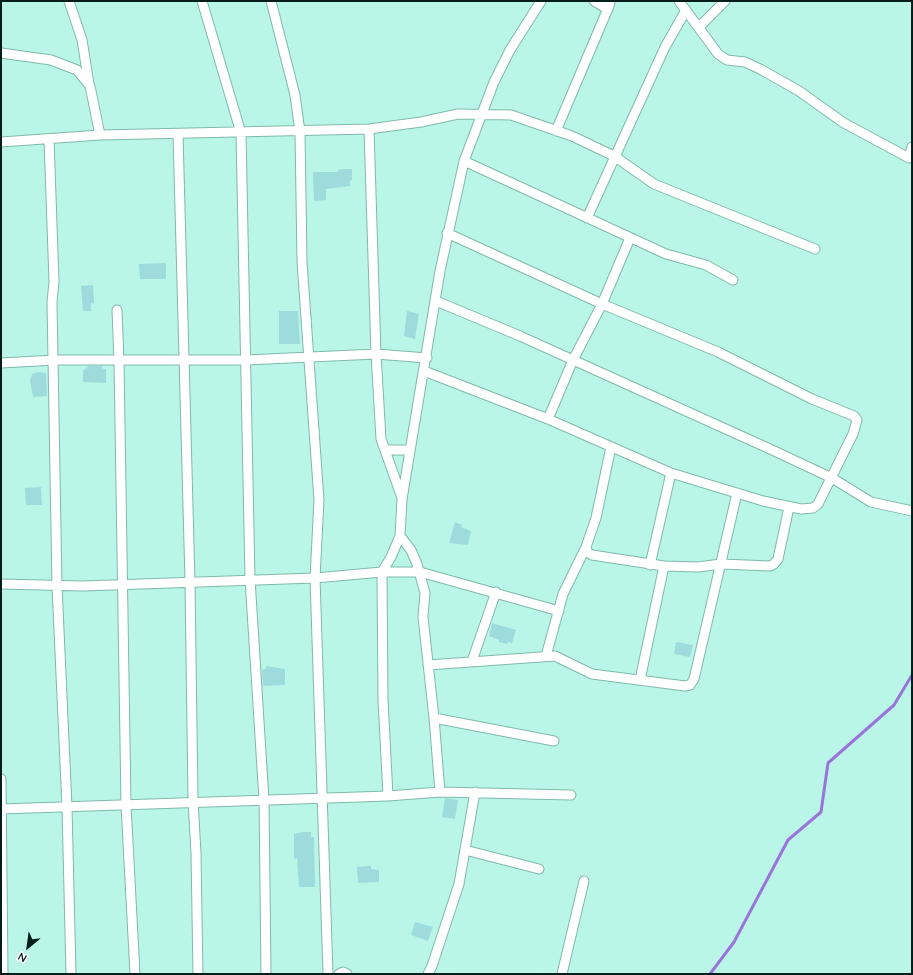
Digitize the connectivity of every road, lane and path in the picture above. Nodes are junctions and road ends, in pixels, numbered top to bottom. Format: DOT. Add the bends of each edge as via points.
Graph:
graph roads {
  1 [pos="69,1"];
  2 [pos="202,1"];
  3 [pos="271,1"];
  4 [pos="541,1"];
  5 [pos="594,1"];
  6 [pos="679,1"];
  7 [pos="725,1"];
  8 [pos="610,3"];
  9 [pos="686,10"];
  10 [pos="698,27"];
  11 [pos="1,53"];
  12 [pos="90,86"];
  13 [pos="482,114"];
  14 [pos="369,129"];
  15 [pos="556,131"];
  16 [pos="300,132"];
  17 [pos="240,133"];
  18 [pos="178,134"];
  19 [pos="100,135"];
  20 [pos="49,139"];
  21 [pos="1,142"];
  22 [pos="912,148"];
  23 [pos="614,156"];
  24 [pos="464,162"];
  25 [pos="587,218"];
  26 [pos="447,233"];
  27 [pos="630,238"];
  28 [pos="815,249"];
  29 [pos="733,280"];
  30 [pos="436,301"];
  31 [pos="602,304"];
  32 [pos="116,310"];
  33 [pos="376,354"];
  34 [pos="309,356"];
  35 [pos="427,358"];
  36 [pos="55,360"];
  37 [pos="246,360"];
  38 [pos="574,360"];
  39 [pos="119,361"];
  40 [pos="183,361"];
  41 [pos="1,363"];
  42 [pos="424,371"];
  43 [pos="548,419"];
  44 [pos="611,447"];
  45 [pos="386,450"];
  46 [pos="410,450"];
  47 [pos="670,473"];
  48 [pos="832,478"];
  49 [pos="737,493"];
  50 [pos="402,499"];
  51 [pos="789,507"];
  52 [pos="912,511"];
  53 [pos="400,536"];
  54 [pos="586,547"];
  55 [pos="721,564"];
  56 [pos="650,565"];
  57 [pos="664,566"];
  58 [pos="382,572"];
  59 [pos="420,572"];
  60 [pos="316,578"];
  61 [pos="250,580"];
  62 [pos="190,582"];
  63 [pos="1,584"];
  64 [pos="123,585"];
  65 [pos="57,586"];
  66 [pos="496,592"];
  67 [pos="559,611"];
  68 [pos="546,656"];
  69 [pos="472,661"];
  70 [pos="428,665"];
  71 [pos="640,680"];
  72 [pos="434,718"];
  73 [pos="554,741"];
  74 [pos="1,779"];
  75 [pos="440,792"];
  76 [pos="475,792"];
  77 [pos="571,795"];
  78 [pos="388,796"];
  79 [pos="324,798"];
  80 [pos="264,800"];
  81 [pos="193,801"];
  82 [pos="126,805"];
  83 [pos="67,807"];
  84 [pos="2,809"];
  85 [pos="465,850"];
  86 [pos="539,869"];
  87 [pos="584,881"];
  88 [pos="3,974"];
  89 [pos="71,974"];
  90 [pos="135,974"];
  91 [pos="198,974"];
  92 [pos="266,974"];
  93 [pos="328,974"];
  94 [pos="339,974"];
  95 [pos="347,974"];
  96 [pos="428,974"];
  97 [pos="562,974"];
  1 -- 12 [label="street" via="82,40"];
  2 -- 17 [label="street"];
  3 -- 16 [label="street" via="295,95"];
  4 -- 13 [label="street" via="510,50"];
  5 -- 8 [label="street" via="604,8"];
  6 -- 9 [label="street"];
  7 -- 10 [label="street"];
  8 -- 15 [label="street"];
  9 -- 10 [label="street"];
  9 -- 23 [label="street" via="665,47"];
  10 -- 22 [label="street" via="718,54 727,60 745,62 760,69 799,91 844,123 909,158"];
  11 -- 12 [label="street" via="51,60 77,70"];
  12 -- 19 [label="street"];
  13 -- 14 [label="street" via="458,114"];
  13 -- 15 [label="street" via="511,115"];
  13 -- 24 [label="street"];
  14 -- 16 [label="street"];
  14 -- 33 [label="street"];
  15 -- 23 [label="street"];
  16 -- 17 [label="street"];
  16 -- 34 [label="street" via="302,262"];
  17 -- 18 [label="street"];
  17 -- 37 [label="street"];
  18 -- 19 [label="street"];
  18 -- 40 [label="street"];
  19 -- 20 [label="street"];
  20 -- 21 [label="street"];
  20 -- 36 [label="street"];
  23 -- 25 [label="street"];
  23 -- 28 [label="street" via="654,184"];
  24 -- 25 [label="street"];
  24 -- 26 [label="street"];
  25 -- 27 [label="street"];
  26 -- 30 [label="street"];
  26 -- 31 [label="street"];
  27 -- 29 [label="street" via="666,254 706,265"];
  27 -- 31 [label="street"];
  30 -- 35 [label="street"];
  30 -- 38 [label="street"];
  31 -- 38 [label="street"];
  31 -- 48 [label="street" via="718,352 856,418 853,434"];
  32 -- 39 [label="street"];
  33 -- 34 [label="street"];
  33 -- 35 [label="street"];
  33 -- 45 [label="street" via="381,439"];
  34 -- 37 [label="street"];
  34 -- 60 [label="street" via="319,500"];
  35 -- 42 [label="street"];
  36 -- 39 [label="street"];
  36 -- 41 [label="street"];
  36 -- 65 [label="street"];
  37 -- 40 [label="street"];
  37 -- 61 [label="street"];
  38 -- 43 [label="street"];
  38 -- 48 [label="street"];
  39 -- 40 [label="street"];
  39 -- 64 [label="street"];
  40 -- 62 [label="street"];
  42 -- 43 [label="street"];
  42 -- 46 [label="street"];
  43 -- 44 [label="street"];
  44 -- 47 [label="street"];
  44 -- 54 [label="street" via="596,518"];
  45 -- 46 [label="street"];
  45 -- 50 [label="street"];
  46 -- 50 [label="street"];
  47 -- 49 [label="street"];
  47 -- 56 [label="street"];
  48 -- 51 [label="street" via="814,508"];
  48 -- 52 [label="street" via="872,502"];
  49 -- 51 [label="street"];
  49 -- 55 [label="street"];
  50 -- 53 [label="street"];
  51 -- 55 [label="street" via="778,559 774,564"];
  53 -- 58 [label="street"];
  53 -- 59 [label="street" via="411,550"];
  54 -- 56 [label="street" via="587,552 592,555"];
  54 -- 67 [label="street" via="563,594"];
  55 -- 57 [label="street" via="698,567"];
  55 -- 71 [label="street" via="694,680 685,686"];
  56 -- 57 [label="street"];
  57 -- 71 [label="street"];
  58 -- 59 [label="street"];
  58 -- 60 [label="street"];
  58 -- 78 [label="street"];
  59 -- 66 [label="street"];
  59 -- 70 [label="street" via="424,593 423,617"];
  60 -- 61 [label="street"];
  60 -- 79 [label="street"];
  61 -- 62 [label="street"];
  61 -- 80 [label="street"];
  62 -- 64 [label="street"];
  62 -- 81 [label="street"];
  63 -- 65 [label="street"];
  64 -- 65 [label="street"];
  64 -- 82 [label="street"];
  65 -- 83 [label="street"];
  66 -- 67 [label="street"];
  66 -- 69 [label="street"];
  67 -- 68 [label="street"];
  68 -- 69 [label="street"];
  68 -- 71 [label="street" via="555,656 592,674"];
  69 -- 70 [label="street"];
  70 -- 72 [label="street"];
  72 -- 73 [label="street"];
  72 -- 75 [label="street"];
  74 -- 84 [label="street"];
  75 -- 76 [label="street"];
  75 -- 78 [label="street"];
  76 -- 77 [label="street"];
  76 -- 85 [label="street"];
  78 -- 79 [label="street"];
  79 -- 80 [label="street"];
  79 -- 93 [label="street"];
  80 -- 81 [label="street"];
  80 -- 92 [label="street"];
  81 -- 82 [label="street"];
  81 -- 91 [label="street"];
  82 -- 83 [label="street"];
  82 -- 90 [label="street"];
  83 -- 84 [label="street"];
  83 -- 89 [label="street"];
  84 -- 88 [label="street"];
  85 -- 86 [label="street"];
  85 -- 96 [label="street" via="457,891"];
  87 -- 97 [label="street"];
  94 -- 95 [label="street"];
}
